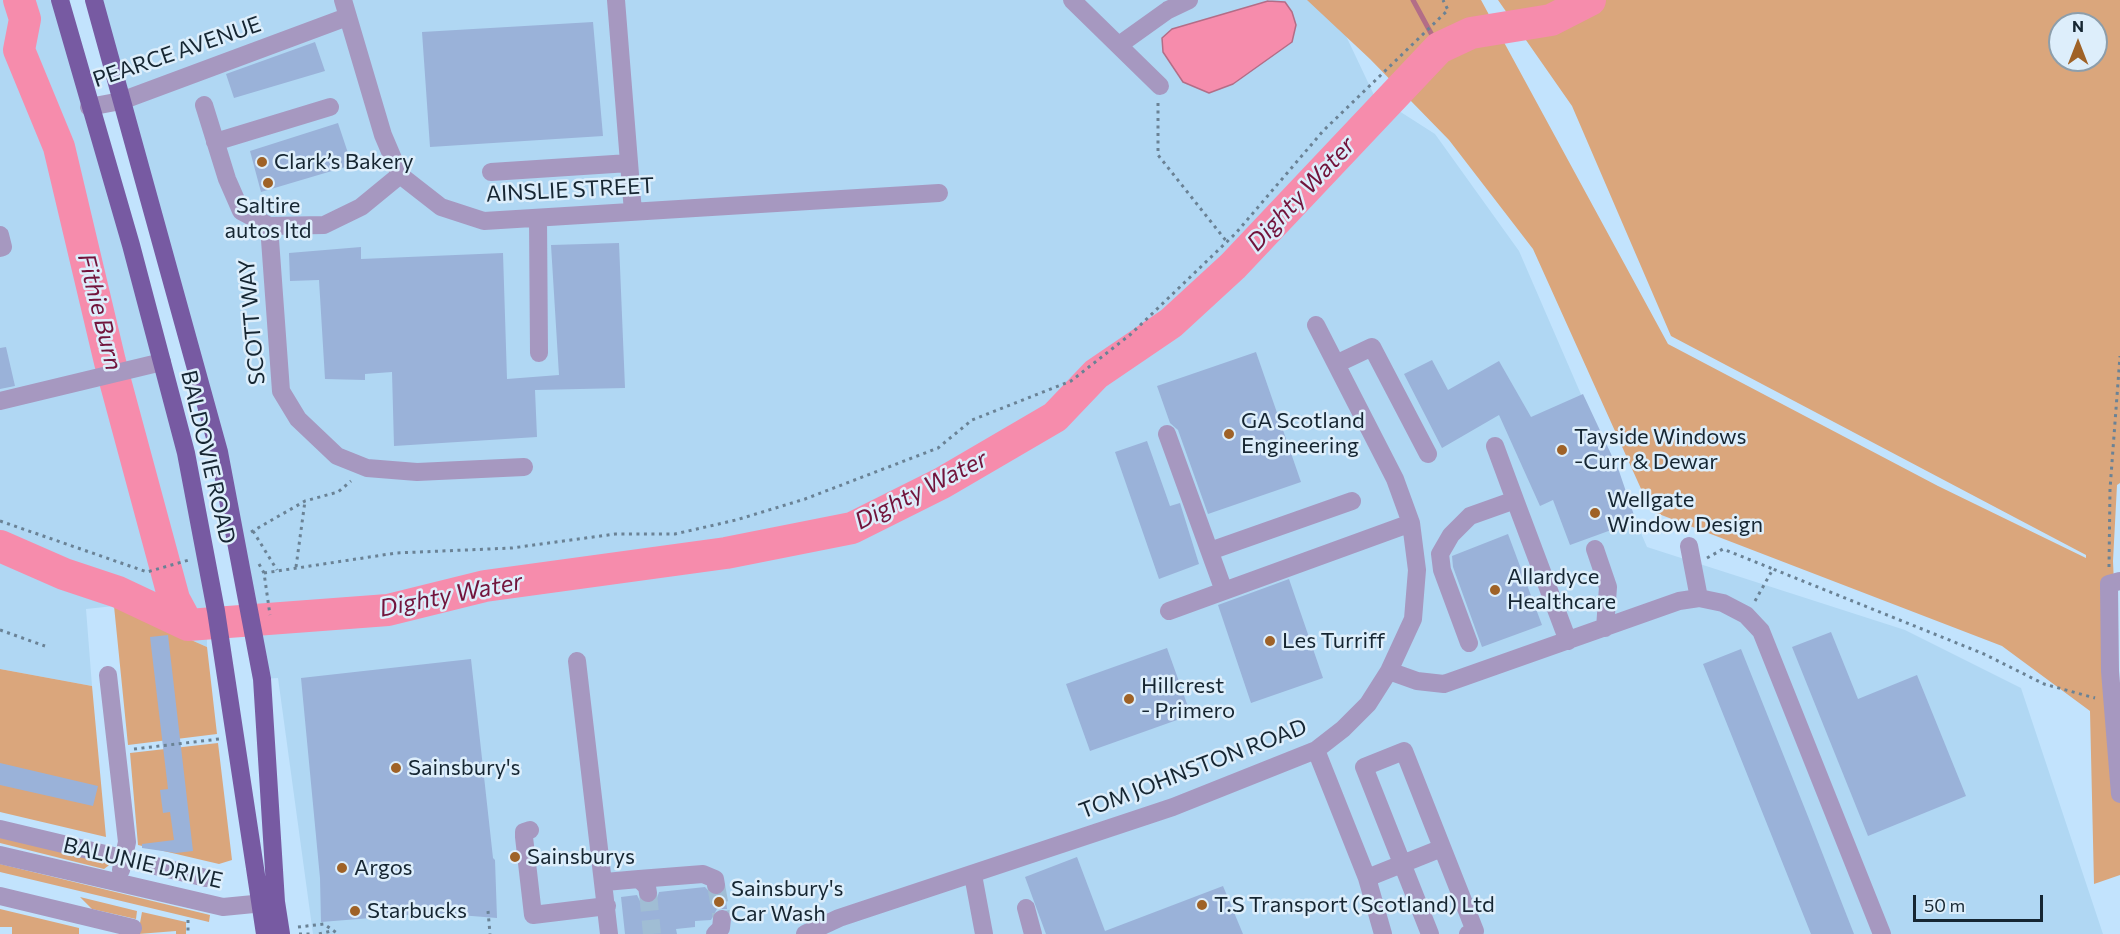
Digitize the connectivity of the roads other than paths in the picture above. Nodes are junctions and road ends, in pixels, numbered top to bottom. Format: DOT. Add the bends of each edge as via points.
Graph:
graph roads {
  1 [pos="60,0"];
  2 [pos="94,0"];
  3 [pos="616,0"];
  4 [pos="1072,0"];
  5 [pos="1189,0"];
  6 [pos="345,8"];
  7 [pos="1119,45"];
  8 [pos="1160,86"];
  9 [pos="121,101"];
  10 [pos="204,105"];
  11 [pos="89,106"];
  12 [pos="330,107"];
  13 [pos="215,142"];
  14 [pos="629,164"];
  15 [pos="491,172"];
  16 [pos="400,175"];
  17 [pos="939,193"];
  18 [pos="633,212"];
  19 [pos="537,218"];
  20 [pos="269,226"];
  21 [pos="0,235"];
  22 [pos="0,248"];
  23 [pos="1316,325"];
  24 [pos="539,353"];
  25 [pos="162,362"];
  26 [pos="1336,364"];
  27 [pos="0,401"];
  28 [pos="1167,434"];
  29 [pos="1495,446"];
  30 [pos="1428,454"];
  31 [pos="524,466"];
  32 [pos="1515,500"];
  33 [pos="1352,501"];
  34 [pos="1411,523"];
  35 [pos="1689,546"];
  36 [pos="1595,549"];
  37 [pos="1210,551"];
  38 [pos="2114,582"];
  39 [pos="1224,591"];
  40 [pos="1699,598"];
  41 [pos="1169,611"];
  42 [pos="1605,628"];
  43 [pos="1568,642"];
  44 [pos="1469,643"];
  45 [pos="577,661"];
  46 [pos="1389,671"];
  47 [pos="108,675"];
  48 [pos="1316,750"];
  49 [pos="2120,794"];
  50 [pos="0,828"];
  51 [pos="530,830"];
  52 [pos="1442,848"];
  53 [pos="0,855"];
  54 [pos="123,860"];
  55 [pos="1401,864"];
  56 [pos="973,874"];
  57 [pos="206,878"];
  58 [pos="1366,878"];
  59 [pos="605,882"];
  60 [pos="118,884"];
  61 [pos="716,885"];
  62 [pos="0,896"];
  63 [pos="269,903"];
  64 [pos="607,906"];
  65 [pos="1026,908"];
  66 [pos="106,928"];
  67 [pos="133,928"];
  68 [pos="287,931"];
  69 [pos="265,934"];
  70 [pos="609,934"];
  71 [pos="805,934"];
  72 [pos="984,934"];
  73 [pos="1033,934"];
  74 [pos="1382,934"];
  75 [pos="1430,934"];
  76 [pos="1468,934"];
  77 [pos="1882,934"];
  1 -- 11 [label="main road, BALDOVIE ROAD"];
  2 -- 9 [label="main road, BALDOVIE ROAD"];
  3 -- 14 [label="street"];
  4 -- 7 [label="street"];
  5 -- 7 [label="street"];
  6 -- 9 [label="street, PEARCE AVENUE"];
  6 -- 16 [label="street, AINSLIE STREET" via="383,135"];
  7 -- 8 [label="street"];
  9 -- 11 [label="street, PEARCE AVENUE"];
  9 -- 63 [label="main road, BALDOVIE ROAD" via="219,452 251,612 262,679"];
  10 -- 13 [label="street, SCOTT WAY"];
  11 -- 25 [label="main road, BALDOVIE ROAD"];
  12 -- 13 [label="street"];
  13 -- 20 [label="street, SCOTT WAY" via="241,211"];
  14 -- 15 [label="street"];
  14 -- 18 [label="street"];
  16 -- 19 [label="street, AINSLIE STREET" via="441,207 484,221"];
  16 -- 20 [label="street, SCOTT WAY" via="361,207 324,225"];
  17 -- 18 [label="street, AINSLIE STREET"];
  18 -- 19 [label="street, AINSLIE STREET"];
  19 -- 24 [label="street"];
  20 -- 31 [label="street, SCOTT WAY" via="280,391 298,419 338,456 367,468 417,472"];
  21 -- 22 [label="street"];
  23 -- 26 [label="street, TOM JOHNSTON ROAD"];
  25 -- 27 [label="street"];
  25 -- 63 [label="main road, BALDOVIE ROAD" via="186,453"];
  26 -- 30 [label="street" via="1372,347"];
  26 -- 34 [label="street, TOM JOHNSTON ROAD" via="1395,479"];
  28 -- 37 [label="street"];
  29 -- 32 [label="street"];
  32 -- 43 [label="street"];
  32 -- 44 [label="street" via="1470,516 1451,535 1440,554 1442,570"];
  33 -- 37 [label="street"];
  34 -- 39 [label="street"];
  34 -- 46 [label="street, TOM JOHNSTON ROAD" via="1417,570 1413,619"];
  35 -- 40 [label="street"];
  36 -- 42 [label="street" via="1608,587"];
  37 -- 39 [label="street"];
  38 -- 49 [label="street" via="2112,693"];
  39 -- 41 [label="street"];
  40 -- 42 [label="street" via="1678,601"];
  40 -- 77 [label="street" via="1723,603 1746,615 1761,631"];
  42 -- 43 [label="street"];
  43 -- 46 [label="street" via="1444,684 1417,681"];
  45 -- 59 [label="street"];
  46 -- 48 [label="street, TOM JOHNSTON ROAD" via="1368,704"];
  47 -- 54 [label="street" via="127,842"];
  48 -- 56 [label="street, TOM JOHNSTON ROAD" via="1173,807"];
  48 -- 58 [label="street"];
  50 -- 54 [label="street"];
  51 -- 64 [label="street" via="524,837 533,915"];
  52 -- 55 [label="street"];
  52 -- 55 [label="street" via="1404,751 1364,767"];
  52 -- 76 [label="street" via="1475,931"];
  53 -- 60 [label="street, BALUNIE DRIVE"];
  54 -- 57 [label="street"];
  54 -- 60 [label="street"];
  55 -- 58 [label="street"];
  55 -- 75 [label="street"];
  56 -- 71 [label="street, TOM JOHNSTON ROAD" via="838,918"];
  56 -- 72 [label="street"];
  58 -- 74 [label="street"];
  59 -- 61 [label="street" via="644,886 703,874 715,879"];
  59 -- 64 [label="street"];
  60 -- 63 [label="street, BALUNIE DRIVE" via="223,907"];
  62 -- 66 [label="street"];
  63 -- 68 [label="main road, BALDOVIE ROAD"];
  63 -- 69 [label="main road, BALDOVIE ROAD"];
  64 -- 70 [label="street"];
  65 -- 73 [label="street"];
  66 -- 67 [label="street"];
}
